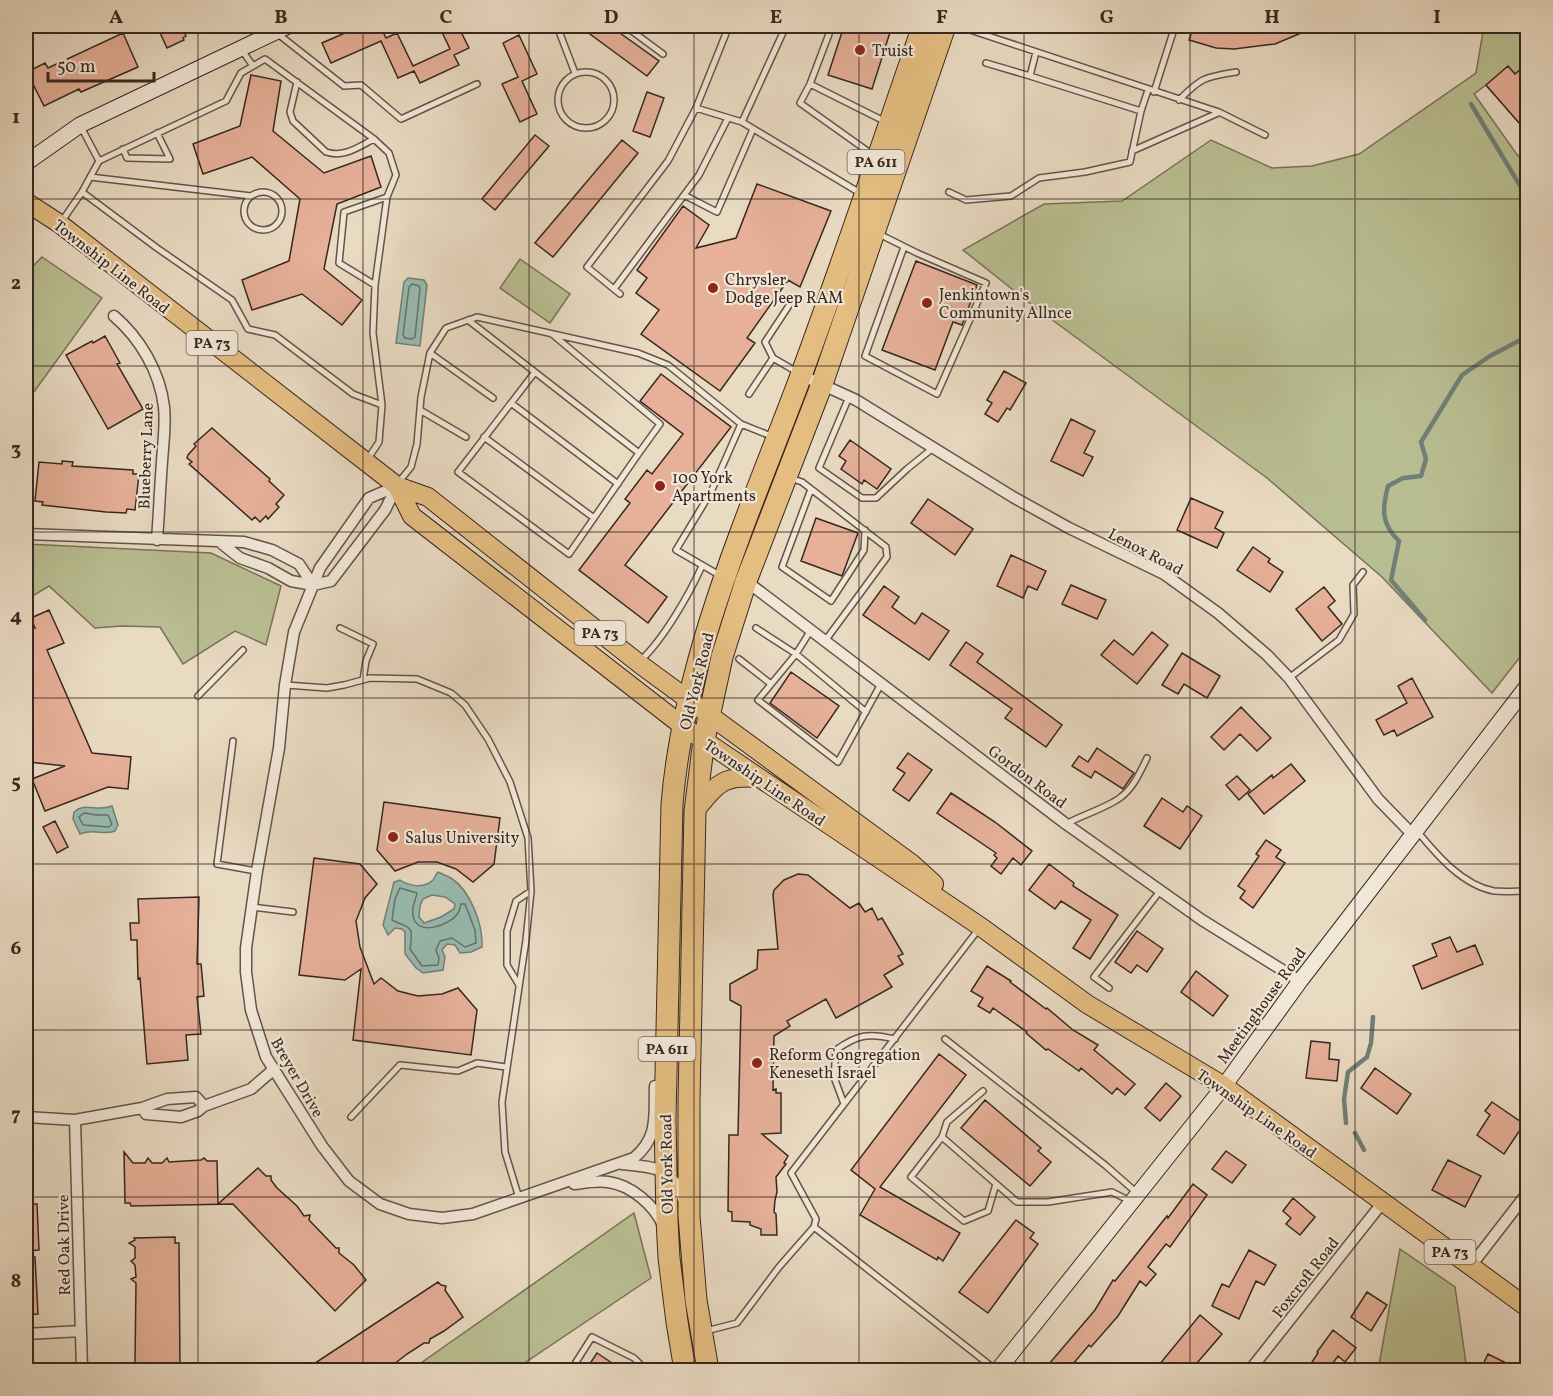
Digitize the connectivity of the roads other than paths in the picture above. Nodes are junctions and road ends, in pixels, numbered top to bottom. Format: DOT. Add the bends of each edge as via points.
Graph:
graph roads {
  1 [pos="557,26"];
  2 [pos="625,26"];
  3 [pos="729,26"];
  4 [pos="786,26"];
  5 [pos="832,26"];
  6 [pos="923,26"];
  7 [pos="945,26"];
  8 [pos="958,26"];
  9 [pos="1175,26"];
  10 [pos="281,28"];
  11 [pos="240,48"];
  12 [pos="1036,52"];
  13 [pos="663,54"];
  14 [pos="986,63"];
  15 [pos="253,66"];
  16 [pos="1236,72"];
  17 [pos="575,73"];
  18 [pos="1030,76"];
  19 [pos="297,82"];
  20 [pos="477,84"];
  21 [pos="810,84"];
  22 [pos="1151,91"];
  23 [pos="1179,100"];
  24 [pos="696,108"];
  25 [pos="1141,111"];
  26 [pos="1219,112"];
  27 [pos="728,117"];
  28 [pos="742,122"];
  29 [pos="889,123"];
  30 [pos="80,125"];
  31 [pos="753,129"];
  32 [pos="157,133"];
  33 [pos="1265,135"];
  34 [pos="374,139"];
  35 [pos="123,149"];
  36 [pos="1132,151"];
  37 [pos="877,158"];
  38 [pos="99,161"];
  39 [pos="26,163"];
  40 [pos="90,177"];
  41 [pos="82,192"];
  42 [pos="949,192"];
  43 [pos="684,195"];
  44 [pos="251,196"];
  45 [pos="864,196"];
  46 [pos="387,197"];
  47 [pos="26,202"];
  48 [pos="884,206"];
  49 [pos="26,212"];
  50 [pos="52,220"];
  51 [pos="875,232"];
  52 [pos="904,247"];
  53 [pos="375,285"];
  54 [pos="614,289"];
  55 [pos="620,294"];
  56 [pos="790,304"];
  57 [pos="114,316"];
  58 [pos="468,320"];
  59 [pos="551,333"];
  60 [pos="430,353"];
  61 [pos="773,358"];
  62 [pos="535,372"];
  63 [pos="801,375"];
  64 [pos="822,384"];
  65 [pos="749,394"];
  66 [pos="849,397"];
  67 [pos="493,398"];
  68 [pos="511,403"];
  69 [pos="382,405"];
  70 [pos="420,410"];
  71 [pos="741,423"];
  72 [pos="466,437"];
  73 [pos="484,437"];
  74 [pos="777,438"];
  75 [pos="935,447"];
  76 [pos="639,453"];
  77 [pos="366,462"];
  78 [pos="786,477"];
  79 [pos="618,484"];
  80 [pos="397,486"];
  81 [pos="811,489"];
  82 [pos="594,518"];
  83 [pos="865,530"];
  84 [pos="26,534"];
  85 [pos="157,540"];
  86 [pos="220,542"];
  87 [pos="702,566"];
  88 [pos="1363,572"];
  89 [pos="725,578"];
  90 [pos="746,581"];
  91 [pos="314,585"];
  92 [pos="340,628"];
  93 [pos="756,628"];
  94 [pos="811,630"];
  95 [pos="825,641"];
  96 [pos="243,650"];
  97 [pos="796,654"];
  98 [pos="740,659"];
  99 [pos="637,663"];
  100 [pos="1289,678"];
  101 [pos="363,680"];
  102 [pos="771,684"];
  103 [pos="882,684"];
  104 [pos="285,685"];
  105 [pos="1527,686"];
  106 [pos="198,696"];
  107 [pos="690,700"];
  108 [pos="866,712"];
  109 [pos="710,717"];
  110 [pos="684,727"];
  111 [pos="704,740"];
  112 [pos="233,741"];
  113 [pos="1147,758"];
  114 [pos="760,778"];
  115 [pos="695,811"];
  116 [pos="1066,824"];
  117 [pos="1414,831"];
  118 [pos="257,871"];
  119 [pos="531,891"];
  120 [pos="1160,891"];
  121 [pos="1527,891"];
  122 [pos="252,907"];
  123 [pos="293,912"];
  124 [pos="981,927"];
  125 [pos="668,964"];
  126 [pos="1300,981"];
  127 [pos="519,985"];
  128 [pos="1109,988"];
  129 [pos="895,1039"];
  130 [pos="945,1039"];
  131 [pos="506,1067"];
  132 [pos="273,1070"];
  133 [pos="1224,1086"];
  134 [pos="983,1090"];
  135 [pos="844,1104"];
  136 [pos="204,1106"];
  137 [pos="142,1108"];
  138 [pos="26,1117"];
  139 [pos="351,1117"];
  140 [pos="75,1120"];
  141 [pos="942,1137"];
  142 [pos="620,1164"];
  143 [pos="667,1174"];
  144 [pos="996,1184"];
  145 [pos="555,1185"];
  146 [pos="1527,1192"];
  147 [pos="519,1198"];
  148 [pos="1135,1198"];
  149 [pos="1383,1202"];
  150 [pos="689,1216"];
  151 [pos="814,1227"];
  152 [pos="668,1237"];
  153 [pos="1470,1266"];
  154 [pos="1527,1308"];
  155 [pos="81,1332"];
  156 [pos="702,1332"];
  157 [pos="26,1334"];
  158 [pos="82,1371"];
  159 [pos="571,1371"];
  160 [pos="646,1371"];
  161 [pos="685,1371"];
  162 [pos="708,1371"];
  163 [pos="997,1371"];
  164 [pos="1250,1371"];
  1 -- 17 [label="lane"];
  2 -- 13 [label="lane"];
  3 -- 24 [label="lane"];
  4 -- 28 [label="lane"];
  5 -- 21 [label="lane"];
  6 -- 29 [label="highway, Old York Road / PA 611"];
  7 -- 48 [label="highway, Old York Road / PA 611"];
  8 -- 12 [label="lane"];
  9 -- 22 [label="lane"];
  10 -- 11 [label="street"];
  10 -- 20 [label="lane" via="344,86 361,85 401,119"];
  11 -- 15 [label="lane"];
  11 -- 30 [label="street"];
  12 -- 18 [label="lane"];
  12 -- 22 [label="lane"];
  14 -- 18 [label="lane"];
  15 -- 19 [label="lane" via="265,59"];
  15 -- 32 [label="lane" via="241,73 226,101"];
  16 -- 23 [label="lane" via="1197,82"];
  17 -- 17 [label="lane" via="559,92 560,112 579,128 597,127 614,107 613,91 597,74"];
  18 -- 25 [label="lane"];
  19 -- 34 [label="lane"];
  19 -- 34 [label="lane" via="290,112 293,121 326,152 346,153"];
  21 -- 29 [label="lane"];
  21 -- 37 [label="lane" via="800,103"];
  22 -- 23 [label="lane"];
  22 -- 25 [label="lane"];
  23 -- 26 [label="lane"];
  24 -- 27 [label="lane"];
  24 -- 54 [label="lane" via="668,161 587,267"];
  25 -- 36 [label="lane"];
  26 -- 33 [label="lane"];
  26 -- 36 [label="lane"];
  27 -- 28 [label="lane"];
  27 -- 43 [label="lane" via="699,175"];
  28 -- 31 [label="lane"];
  29 -- 37 [label="highway, Old York Road / PA 611"];
  30 -- 38 [label="lane"];
  30 -- 39 [label="street"];
  31 -- 43 [label="lane" via="717,212"];
  31 -- 45 [label="lane"];
  32 -- 35 [label="lane"];
  32 -- 35 [label="lane" via="170,159 127,158"];
  34 -- 46 [label="lane" via="389,153 396,175"];
  35 -- 38 [label="lane"];
  36 -- 42 [label="lane" via="1130,162 1039,178 1011,196 966,200"];
  37 -- 45 [label="highway, Old York Road / PA 611"];
  38 -- 40 [label="lane"];
  40 -- 41 [label="lane"];
  40 -- 44 [label="lane"];
  41 -- 50 [label="lane"];
  41 -- 69 [label="lane" via="232,300 248,329 275,335 353,394"];
  43 -- 54 [label="lane"];
  44 -- 44 [label="lane" via="244,206 249,224 260,230 277,224 282,213 275,196 263,192"];
  45 -- 48 [label="highway"];
  45 -- 63 [label="highway, Old York Road / PA 611"];
  46 -- 53 [label="lane"];
  46 -- 53 [label="lane" via="344,212 339,263"];
  47 -- 50 [label="main road, Township Line Road / PA 73"];
  48 -- 51 [label="highway, Old York Road / PA 611"];
  49 -- 50 [label="main road"];
  50 -- 77 [label="main road, Township Line Road / PA 73"];
  51 -- 52 [label="lane"];
  51 -- 64 [label="highway, Old York Road / PA 611"];
  52 -- 52 [label="lane" via="986,283 938,394 865,356"];
  53 -- 69 [label="lane" via="373,333"];
  54 -- 55 [label="lane"];
  56 -- 61 [label="lane" via="765,342"];
  57 -- 85 [label="street, Blueberry Lane" via="142,348 162,394"];
  58 -- 59 [label="lane" via="477,316"];
  58 -- 60 [label="lane" via="446,328"];
  58 -- 62 [label="lane"];
  59 -- 71 [label="lane" via="638,353 668,365"];
  59 -- 76 [label="lane" via="660,424"];
  60 -- 67 [label="lane"];
  60 -- 70 [label="lane"];
  61 -- 63 [label="lane"];
  61 -- 65 [label="lane"];
  62 -- 68 [label="lane"];
  62 -- 76 [label="lane"];
  63 -- 64 [label="street, Lenox Road"];
  63 -- 74 [label="highway, Old York Road / PA 611"];
  64 -- 66 [label="street, Lenox Road"];
  64 -- 78 [label="highway, Old York Road / PA 611"];
  66 -- 75 [label="street, Lenox Road"];
  66 -- 75 [label="lane" via="819,468 862,498 876,498"];
  68 -- 73 [label="lane"];
  68 -- 79 [label="lane"];
  69 -- 77 [label="lane" via="379,442"];
  70 -- 72 [label="lane"];
  70 -- 80 [label="lane" via="411,467"];
  71 -- 74 [label="lane"];
  71 -- 87 [label="lane" via="711,492 676,550"];
  73 -- 82 [label="lane"];
  73 -- 82 [label="lane" via="458,472 467,479 569,554"];
  74 -- 89 [label="highway, Old York Road / PA 611"];
  75 -- 100 [label="street, Lenox Road" via="1013,497 1164,574 1218,613"];
  76 -- 79 [label="lane"];
  77 -- 80 [label="main road, Township Line Road / PA 73"];
  78 -- 81 [label="lane"];
  78 -- 90 [label="highway, Old York Road / PA 611"];
  79 -- 82 [label="lane"];
  80 -- 91 [label="street" via="385,510 331,580"];
  80 -- 91 [label="street, Breyer Drive" via="369,498 320,568"];
  80 -- 99 [label="main road, Township Line Road / PA 73" via="428,497"];
  80 -- 110 [label="main road, Township Line Road / PA 73" via="412,516"];
  81 -- 83 [label="lane"];
  81 -- 83 [label="lane" via="782,567 831,601 864,550"];
  83 -- 95 [label="lane" via="886,547 887,556"];
  84 -- 85 [label="street"];
  85 -- 86 [label="street"];
  86 -- 91 [label="street" via="240,558 291,581"];
  86 -- 91 [label="street" via="244,542 272,550 299,564"];
  87 -- 89 [label="lane"];
  87 -- 99 [label="lane" via="692,589 651,651"];
  88 -- 100 [label="lane" via="1353,585 1354,614 1339,640"];
  89 -- 107 [label="highway, Old York Road / PA 611"];
  90 -- 94 [label="street, Gordon Road"];
  90 -- 109 [label="highway, Old York Road / PA 611" via="722,657"];
  91 -- 104 [label="street, Breyer Drive" via="294,632"];
  92 -- 101 [label="lane" via="373,644"];
  93 -- 97 [label="lane"];
  94 -- 95 [label="street, Gordon Road"];
  94 -- 97 [label="lane"];
  95 -- 103 [label="street, Gordon Road"];
  96 -- 106 [label="lane"];
  97 -- 102 [label="lane"];
  97 -- 108 [label="lane"];
  98 -- 102 [label="lane"];
  99 -- 107 [label="main road, Township Line Road / PA 73"];
  100 -- 117 [label="street, Lenox Road" via="1378,799"];
  101 -- 104 [label="lane" via="327,687"];
  101 -- 119 [label="lane" via="417,679 451,693 465,705 510,782 528,838"];
  102 -- 108 [label="lane" via="758,700 838,762"];
  103 -- 108 [label="lane"];
  103 -- 116 [label="street, Gordon Road"];
  104 -- 118 [label="street, Breyer Drive" via="279,748"];
  105 -- 117 [label="street, Meetinghouse Road"];
  107 -- 109 [label="main road, Township Line Road / PA 73"];
  107 -- 110 [label="highway, Old York Road / PA 611"];
  109 -- 111 [label="highway, Old York Road / PA 611"];
  109 -- 124 [label="main road, Township Line Road / PA 73" via="910,863"];
  110 -- 111 [label="main road, Township Line Road / PA 73"];
  110 -- 125 [label="highway, Old York Road / PA 611" via="675,762 672,804"];
  111 -- 114 [label="main road, Township Line Road / PA 73"];
  111 -- 115 [label="highway, Old York Road / PA 611"];
  112 -- 118 [label="lane" via="217,864"];
  113 -- 116 [label="lane" via="1135,783 1120,798"];
  114 -- 115 [label="main road" via="742,776 717,784"];
  114 -- 124 [label="main road, Township Line Road / PA 73"];
  115 -- 150 [label="highway, Old York Road / PA 611"];
  116 -- 120 [label="street, Gordon Road"];
  117 -- 121 [label="lane" via="1467,881 1493,891"];
  117 -- 126 [label="street, Meetinghouse Road"];
  118 -- 122 [label="street, Breyer Drive"];
  119 -- 127 [label="lane"];
  119 -- 127 [label="lane" via="516,902 507,931 507,965"];
  120 -- 126 [label="street, Gordon Road"];
  120 -- 128 [label="lane" via="1094,977"];
  122 -- 123 [label="lane"];
  122 -- 132 [label="street, Breyer Drive" via="246,948 248,989 255,1026"];
  124 -- 129 [label="lane"];
  124 -- 133 [label="main road, Township Line Road / PA 73" via="1087,1004"];
  125 -- 142 [label="street, Breyer Drive" via="658,1017 654,1132 641,1152"];
  125 -- 143 [label="highway, Old York Road / PA 611"];
  126 -- 133 [label="street, Meetinghouse Road"];
  127 -- 131 [label="lane"];
  129 -- 135 [label="lane"];
  129 -- 135 [label="lane" via="872,1034 850,1039 836,1050 834,1077"];
  130 -- 148 [label="lane" via="1106,1165"];
  131 -- 139 [label="lane" via="477,1063 458,1071 400,1065"];
  131 -- 147 [label="lane" via="502,1102 505,1152"];
  132 -- 136 [label="street" via="251,1089"];
  132 -- 147 [label="street, Breyer Drive" via="349,1181 380,1204 442,1218 473,1214"];
  133 -- 148 [label="street, Meetinghouse Road"];
  133 -- 149 [label="main road, Township Line Road / PA 73"];
  134 -- 141 [label="lane" via="947,1122"];
  135 -- 151 [label="lane" via="791,1173 816,1219"];
  136 -- 137 [label="street" via="196,1097 167,1099"];
  136 -- 137 [label="street" via="181,1117 146,1114"];
  137 -- 140 [label="street"];
  138 -- 140 [label="street"];
  140 -- 155 [label="street, Red Oak Drive"];
  141 -- 144 [label="lane"];
  141 -- 144 [label="lane" via="911,1177 964,1221 988,1211"];
  142 -- 143 [label="street, Breyer Drive" via="648,1166"];
  142 -- 145 [label="street, Breyer Drive"];
  143 -- 150 [label="street" via="679,1187"];
  143 -- 152 [label="highway, Old York Road / PA 611"];
  144 -- 148 [label="lane" via="1017,1202 1048,1202 1112,1192"];
  145 -- 147 [label="street, Breyer Drive"];
  145 -- 152 [label="street, Breyer Drive" via="605,1181 622,1186 658,1215"];
  146 -- 153 [label="street"];
  148 -- 163 [label="street, Meetinghouse Road"];
  149 -- 153 [label="main road, Township Line Road / PA 73"];
  149 -- 164 [label="street, Foxcroft Road"];
  150 -- 156 [label="highway, Old York Road / PA 611"];
  151 -- 156 [label="lane" via="737,1323"];
  151 -- 163 [label="lane"];
  152 -- 161 [label="highway, Old York Road / PA 611"];
  153 -- 154 [label="main road, Township Line Road / PA 73"];
  155 -- 157 [label="street"];
  155 -- 158 [label="street, Red Oak Drive"];
  156 -- 162 [label="highway, Old York Road / PA 611"];
  159 -- 160 [label="lane" via="592,1337 634,1358"];
}
